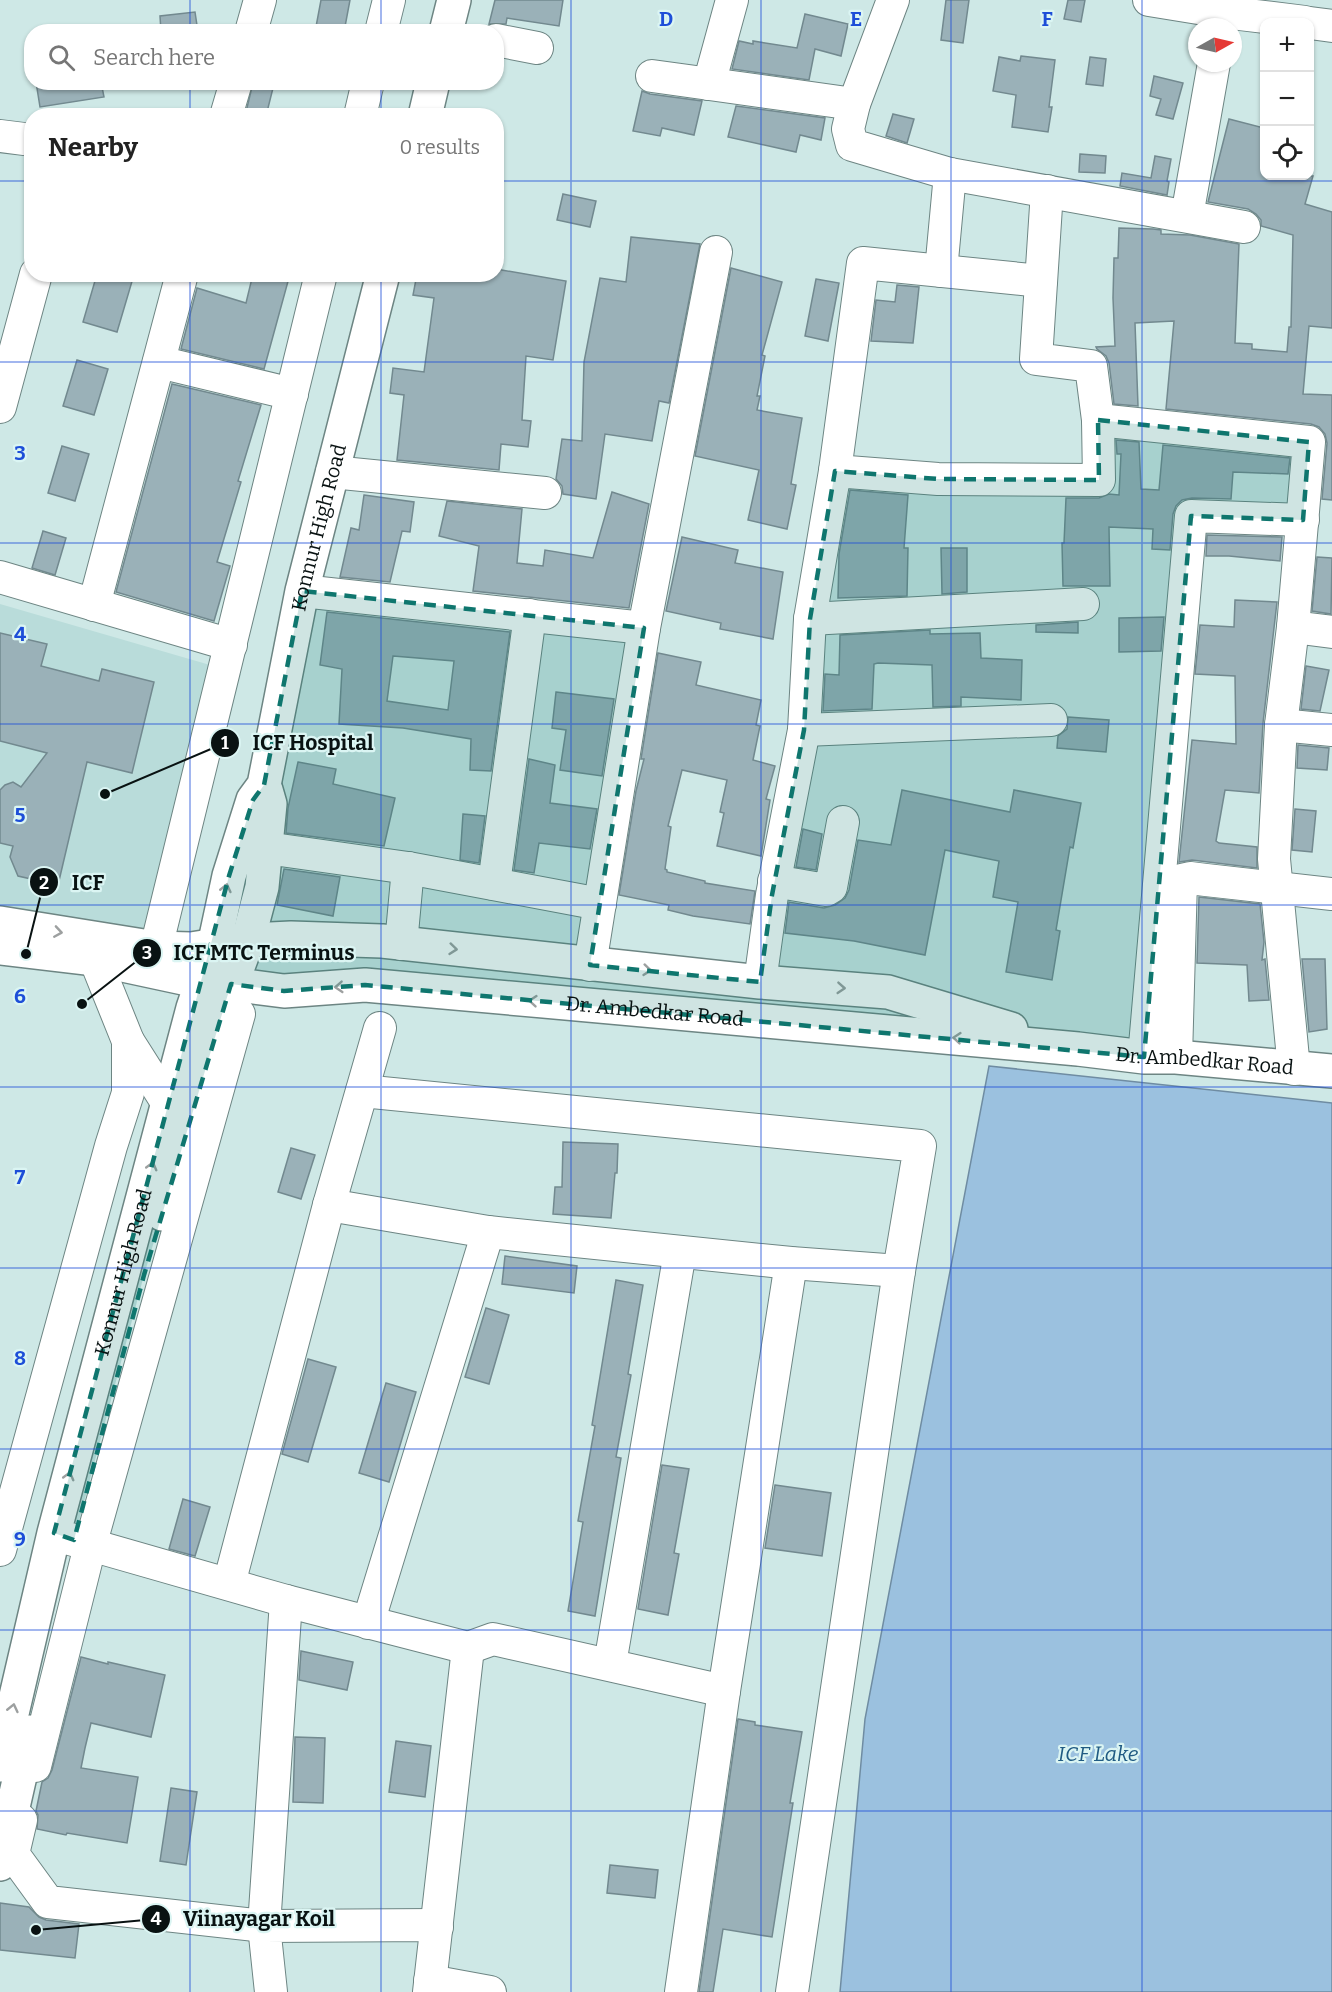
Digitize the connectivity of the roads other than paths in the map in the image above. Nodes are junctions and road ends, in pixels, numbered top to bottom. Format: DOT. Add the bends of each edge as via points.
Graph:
graph roads {
  1 [pos="260,0"];
  2 [pos="389,0"];
  3 [pos="732,0"];
  4 [pos="892,0"];
  5 [pos="1149,0"];
  6 [pos="1215,18"];
  7 [pos="1242,21"];
  8 [pos="1260,21"];
  9 [pos="253,24"];
  10 [pos="383,24"];
  11 [pos="1314,24"];
  12 [pos="1332,26"];
  13 [pos="504,42"];
  14 [pos="537,48"];
  15 [pos="1212,72"];
  16 [pos="652,76"];
  17 [pos="709,84"];
  18 [pos="234,90"];
  19 [pos="366,90"];
  20 [pos="431,90"];
  21 [pos="854,104"];
  22 [pos="228,108"];
  23 [pos="362,108"];
  24 [pos="426,108"];
  25 [pos="0,136"];
  26 [pos="24,139"];
  27 [pos="950,174"];
  28 [pos="1047,191"];
  29 [pos="1187,216"];
  30 [pos="1244,227"];
  31 [pos="717,252"];
  32 [pos="941,271"];
  33 [pos="1041,281"];
  34 [pos="34,282"];
  35 [pos="180,282"];
  36 [pos="319,282"];
  37 [pos="381,282"];
  38 [pos="159,362"];
  39 [pos="292,394"];
  40 [pos="0,407"];
  41 [pos="1098,420"];
  42 [pos="835,471"];
  43 [pos="332,472"];
  44 [pos="545,493"];
  45 [pos="1303,520"];
  46 [pos="0,577"];
  47 [pos="302,591"];
  48 [pos="1083,604"];
  49 [pos="94,605"];
  50 [pos="530,615"];
  51 [pos="810,619"];
  52 [pos="1293,627"];
  53 [pos="644,628"];
  54 [pos="1332,632"];
  55 [pos="231,645"];
  56 [pos="1051,720"];
  57 [pos="1281,725"];
  58 [pos="804,730"];
  59 [pos="1332,730"];
  60 [pos="264,785"];
  61 [pos="843,822"];
  62 [pos="266,848"];
  63 [pos="408,868"];
  64 [pos="774,881"];
  65 [pos="494,884"];
  66 [pos="1278,887"];
  67 [pos="1332,894"];
  68 [pos="600,904"];
  69 [pos="0,923"];
  70 [pos="248,940"];
  71 [pos="406,944"];
  72 [pos="214,946"];
  73 [pos="0,948"];
  74 [pos="156,948"];
  75 [pos="95,959"];
  76 [pos="590,965"];
  77 [pos="760,982"];
  78 [pos="390,988"];
  79 [pos="224,993"];
  80 [pos="380,1028"];
  81 [pos="128,1041"];
  82 [pos="1078,1049"];
  83 [pos="1144,1057"];
  84 [pos="1176,1057"];
  85 [pos="1294,1069"];
  86 [pos="1332,1071"];
  87 [pos="362,1091"];
  88 [pos="168,1104"];
  89 [pos="329,1205"];
  90 [pos="489,1232"];
  91 [pos="680,1252"];
  92 [pos="791,1263"];
  93 [pos="899,1271"];
  94 [pos="73,1540"];
  95 [pos="0,1550"];
  96 [pos="229,1584"];
  97 [pos="286,1601"];
  98 [pos="368,1623"];
  99 [pos="468,1648"];
  100 [pos="610,1664"];
  101 [pos="724,1691"];
  102 [pos="0,1765"];
  103 [pos="0,1864"];
  104 [pos="264,1926"];
  105 [pos="437,1926"];
  106 [pos="430,1987"];
  107 [pos="272,1992"];
  108 [pos="490,1992"];
  109 [pos="681,1992"];
  110 [pos="792,1992"];
  1 -- 9 [label="street"];
  2 -- 10 [label="street"];
  3 -- 17 [label="street"];
  4 -- 21 [label="street"];
  5 -- 6 [label="street"];
  7 -- 8 [label="street"];
  11 -- 12 [label="street"];
  13 -- 14 [label="street"];
  15 -- 29 [label="street"];
  16 -- 17 [label="street"];
  17 -- 21 [label="street"];
  18 -- 22 [label="street"];
  19 -- 23 [label="street"];
  20 -- 24 [label="main road"];
  21 -- 27 [label="street" via="848,129 852,146"];
  25 -- 26 [label="street"];
  27 -- 28 [label="street"];
  27 -- 32 [label="street"];
  28 -- 29 [label="street"];
  28 -- 33 [label="street"];
  29 -- 30 [label="street"];
  31 -- 53 [label="street"];
  32 -- 33 [label="street"];
  32 -- 42 [label="street" via="863,263"];
  33 -- 41 [label="street" via="1035,359 1091,366"];
  34 -- 40 [label="street"];
  35 -- 38 [label="street"];
  36 -- 39 [label="street"];
  37 -- 43 [label="main road, Konnur High Road"];
  38 -- 39 [label="street"];
  38 -- 49 [label="street"];
  39 -- 55 [label="street"];
  41 -- 42 [label="street" via="1099,480 939,479"];
  41 -- 45 [label="street" via="1309,442"];
  42 -- 51 [label="street"];
  43 -- 44 [label="street"];
  43 -- 47 [label="main road, Konnur High Road"];
  45 -- 52 [label="street"];
  45 -- 83 [label="street" via="1191,516"];
  46 -- 49 [label="street"];
  47 -- 50 [label="street"];
  47 -- 60 [label="main road, Konnur High Road"];
  48 -- 51 [label="street"];
  49 -- 55 [label="street"];
  50 -- 53 [label="street"];
  50 -- 65 [label="street"];
  51 -- 58 [label="street"];
  52 -- 54 [label="street"];
  52 -- 57 [label="street"];
  53 -- 68 [label="street"];
  55 -- 74 [label="street"];
  56 -- 58 [label="street"];
  57 -- 59 [label="street"];
  57 -- 66 [label="street" via="1274,859"];
  58 -- 64 [label="street"];
  60 -- 62 [label="main road, Konnur High Road" via="270,804"];
  72 -- 60 [label="main road, Konnur High Road, one-way" via="239,843 253,800"];
  61 -- 64 [label="street" via="831,887 826,890"];
  62 -- 63 [label="street"];
  62 -- 70 [label="main road, Konnur High Road" via="262,887"];
  63 -- 65 [label="street"];
  63 -- 71 [label="street"];
  64 -- 77 [label="street"];
  65 -- 68 [label="street"];
  66 -- 67 [label="street"];
  66 -- 84 [label="street" via="1181,880"];
  66 -- 85 [label="street"];
  68 -- 76 [label="street"];
  69 -- 74 [label="main road, Dr. Ambedkar Road, one-way"];
  70 -- 71 [label="main road, Dr. Ambedkar Road" via="291,938"];
  70 -- 72 [label="main road, Dr. Ambedkar Road"];
  70 -- 79 [label="main road, Konnur High Road"];
  71 -- 76 [label="main road, Dr. Ambedkar Road, one-way"];
  71 -- 78 [label="street"];
  72 -- 74 [label="main road, Dr. Ambedkar Road"];
  72 -- 79 [label="main road, Konnur High Road"];
  73 -- 75 [label="main road, Dr. Ambedkar Road"];
  75 -- 79 [label="main road, Dr. Ambedkar Road"];
  75 -- 81 [label="street"];
  76 -- 77 [label="main road, Dr. Ambedkar Road, one-way"];
  77 -- 82 [label="main road, Dr. Ambedkar Road, one-way" via="888,992"];
  78 -- 79 [label="main road, Dr. Ambedkar Road, one-way" via="365,985"];
  82 -- 78 [label="main road, Dr. Ambedkar Road, one-way"];
  79 -- 88 [label="main road, Konnur High Road"];
  79 -- 94 [label="main road"];
  80 -- 87 [label="street"];
  81 -- 88 [label="street"];
  81 -- 95 [label="street" via="128,1093"];
  82 -- 83 [label="main road, Dr. Ambedkar Road"];
  83 -- 84 [label="main road, Dr. Ambedkar Road"];
  84 -- 85 [label="main road, Dr. Ambedkar Road"];
  85 -- 86 [label="main road, Dr. Ambedkar Road"];
  87 -- 89 [label="street"];
  87 -- 93 [label="street" via="920,1146"];
  94 -- 88 [label="main road, Konnur High Road, one-way"];
  89 -- 90 [label="street"];
  89 -- 96 [label="street"];
  90 -- 91 [label="street"];
  90 -- 98 [label="street"];
  91 -- 92 [label="street"];
  91 -- 100 [label="street"];
  92 -- 93 [label="street"];
  92 -- 101 [label="street"];
  93 -- 110 [label="street"];
  94 -- 96 [label="street"];
  102 -- 94 [label="main road, Konnur High Road, one-way"];
  94 -- 103 [label="main road"];
  94 -- 104 [label="street" via="13,1854 48,1902"];
  96 -- 97 [label="street"];
  97 -- 98 [label="street"];
  97 -- 104 [label="street"];
  98 -- 99 [label="street"];
  99 -- 100 [label="street" via="493,1639"];
  99 -- 105 [label="street"];
  100 -- 101 [label="street"];
  101 -- 109 [label="street"];
  104 -- 105 [label="street"];
  104 -- 107 [label="street"];
  105 -- 106 [label="street"];
  106 -- 108 [label="street"];
}
